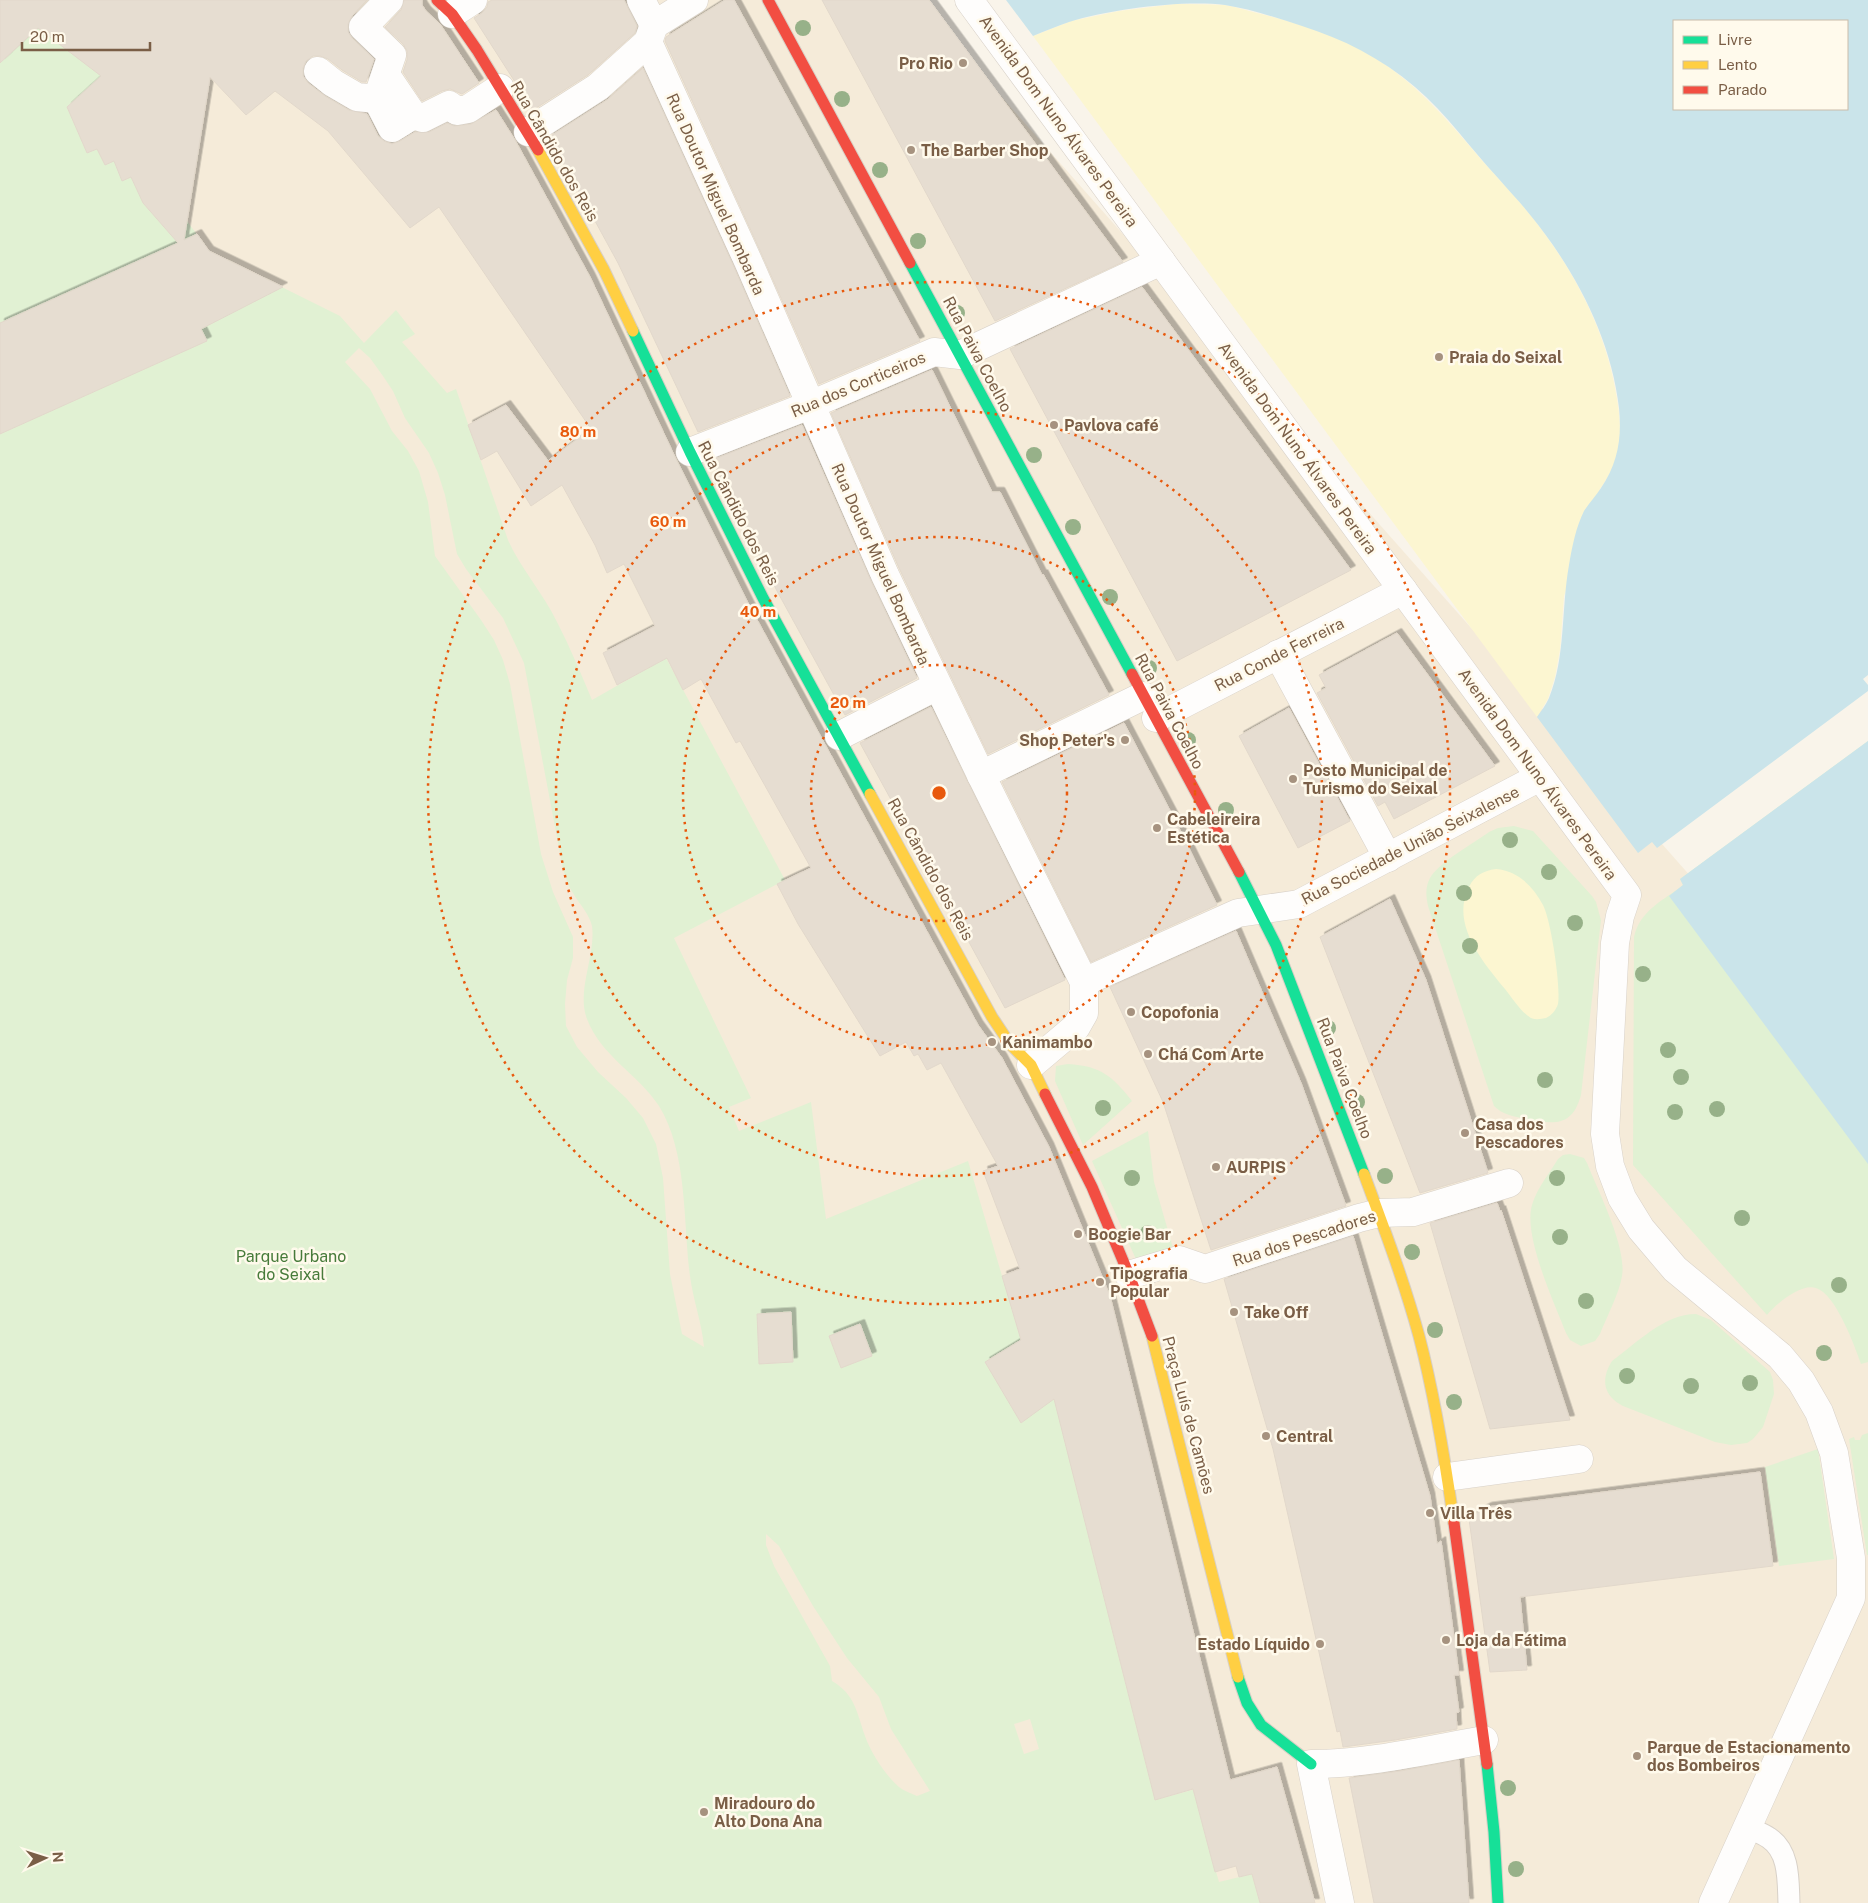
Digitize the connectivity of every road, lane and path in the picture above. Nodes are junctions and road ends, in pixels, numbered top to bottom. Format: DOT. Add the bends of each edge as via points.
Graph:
graph roads {
  1 [pos="388,0"];
  2 [pos="641,0"];
  3 [pos="694,0"];
  4 [pos="768,0"];
  5 [pos="970,0"];
  6 [pos="454,5"];
  7 [pos="651,33"];
  8 [pos="318,71"];
  9 [pos="382,87"];
  10 [pos="500,88"];
  11 [pos="528,132"];
  12 [pos="1162,262"];
  13 [pos="960,355"];
  14 [pos="810,405"];
  15 [pos="690,452"];
  16 [pos="1403,590"];
  17 [pos="1278,654"];
  18 [pos="937,686"];
  19 [pos="1150,707"];
  20 [pos="839,736"];
  21 [pos="980,775"];
  22 [pos="1540,778"];
  23 [pos="1388,858"];
  24 [pos="1259,910"];
  25 [pos="1084,982"];
  26 [pos="1031,1065"];
  27 [pos="1509,1183"];
  28 [pos="1379,1213"];
  29 [pos="1129,1275"];
  30 [pos="1579,1460"];
  31 [pos="1447,1477"];
  32 [pos="1484,1740"];
  33 [pos="1311,1764"];
  34 [pos="1747,1827"];
  35 [pos="1340,1903"];
  36 [pos="1498,1903"];
  37 [pos="1713,1903"];
  38 [pos="1789,1903"];
  1 -- 9 [label="street" via="363,27 392,55"];
  2 -- 7 [label="street, Rua Doutor Miguel Bombarda"];
  3 -- 7 [label="street"];
  4 -- 13 [label="street, Rua Paiva Coelho"];
  5 -- 12 [label="street, Avenida Dom Nuno Álvares Pereira"];
  6 -- 10 [label="street, Rua Cândido dos Reis"];
  7 -- 11 [label="street" via="598,87"];
  7 -- 14 [label="street, Rua Doutor Miguel Bombarda"];
  8 -- 9 [label="street" via="357,97"];
  9 -- 10 [label="street" via="413,115 423,118 449,105 457,110 468,109"];
  10 -- 11 [label="street, Rua Cândido dos Reis"];
  11 -- 15 [label="street, Rua Cândido dos Reis" via="604,270"];
  12 -- 13 [label="street"];
  12 -- 16 [label="street, Avenida Dom Nuno Álvares Pereira"];
  13 -- 14 [label="street, Rua dos Corticeiros" via="934,352"];
  13 -- 19 [label="street, Rua Paiva Coelho"];
  14 -- 15 [label="street, Rua dos Corticeiros"];
  14 -- 18 [label="street, Rua Doutor Miguel Bombarda"];
  15 -- 20 [label="street, Rua Cândido dos Reis" via="763,598"];
  16 -- 17 [label="street, Rua Conde Ferreira"];
  16 -- 22 [label="street, Avenida Dom Nuno Álvares Pereira"];
  17 -- 19 [label="street, Rua Conde Ferreira"];
  17 -- 23 [label="street"];
  18 -- 20 [label="street"];
  18 -- 21 [label="street, Rua Doutor Miguel Bombarda"];
  19 -- 21 [label="street, Rua Conde Ferreira"];
  19 -- 24 [label="street, Rua Paiva Coelho"];
  20 -- 26 [label="street, Rua Cândido dos Reis" via="992,1017 1010,1044"];
  21 -- 25 [label="street, Rua Doutor Miguel Bombarda"];
  22 -- 23 [label="street, Rua Sociedade União Seixalense"];
  22 -- 34 [label="street, Avenida Dom Nuno Álvares Pereira" via="1627,895 1615,943 1605,1134 1610,1166 1622,1198 1641,1229 1675,1269 1780,1356 1801,1381 1819,1412 1834,1453 1851,1558 1851,1598"];
  23 -- 24 [label="street, Rua Sociedade União Seixalense" via="1299,904"];
  24 -- 25 [label="street, Rua Sociedade União Seixalense" via="1238,913"];
  24 -- 28 [label="street, Rua Paiva Coelho" via="1276,945"];
  25 -- 26 [label="street, Rua Doutor Miguel Bombarda" via="1084,1013 1076,1027"];
  26 -- 29 [label="street, Praça Luís de Camões" via="1092,1187"];
  27 -- 28 [label="street, Rua dos Pescadores" via="1414,1212"];
  28 -- 29 [label="street, Rua dos Pescadores" via="1205,1269 1179,1260"];
  28 -- 31 [label="street, Rua Paiva Coelho" via="1418,1335"];
  29 -- 33 [label="street, Praça Luís de Camões" via="1156,1347 1247,1703 1261,1725"];
  30 -- 31 [label="street"];
  31 -- 32 [label="street, Rua Paiva Coelho"];
  32 -- 33 [label="street" via="1360,1761"];
  32 -- 36 [label="street, Rua Paiva Coelho"];
  33 -- 35 [label="street"];
  34 -- 37 [label="street"];
  34 -- 38 [label="lane" via="1769,1838 1783,1856"];
}
